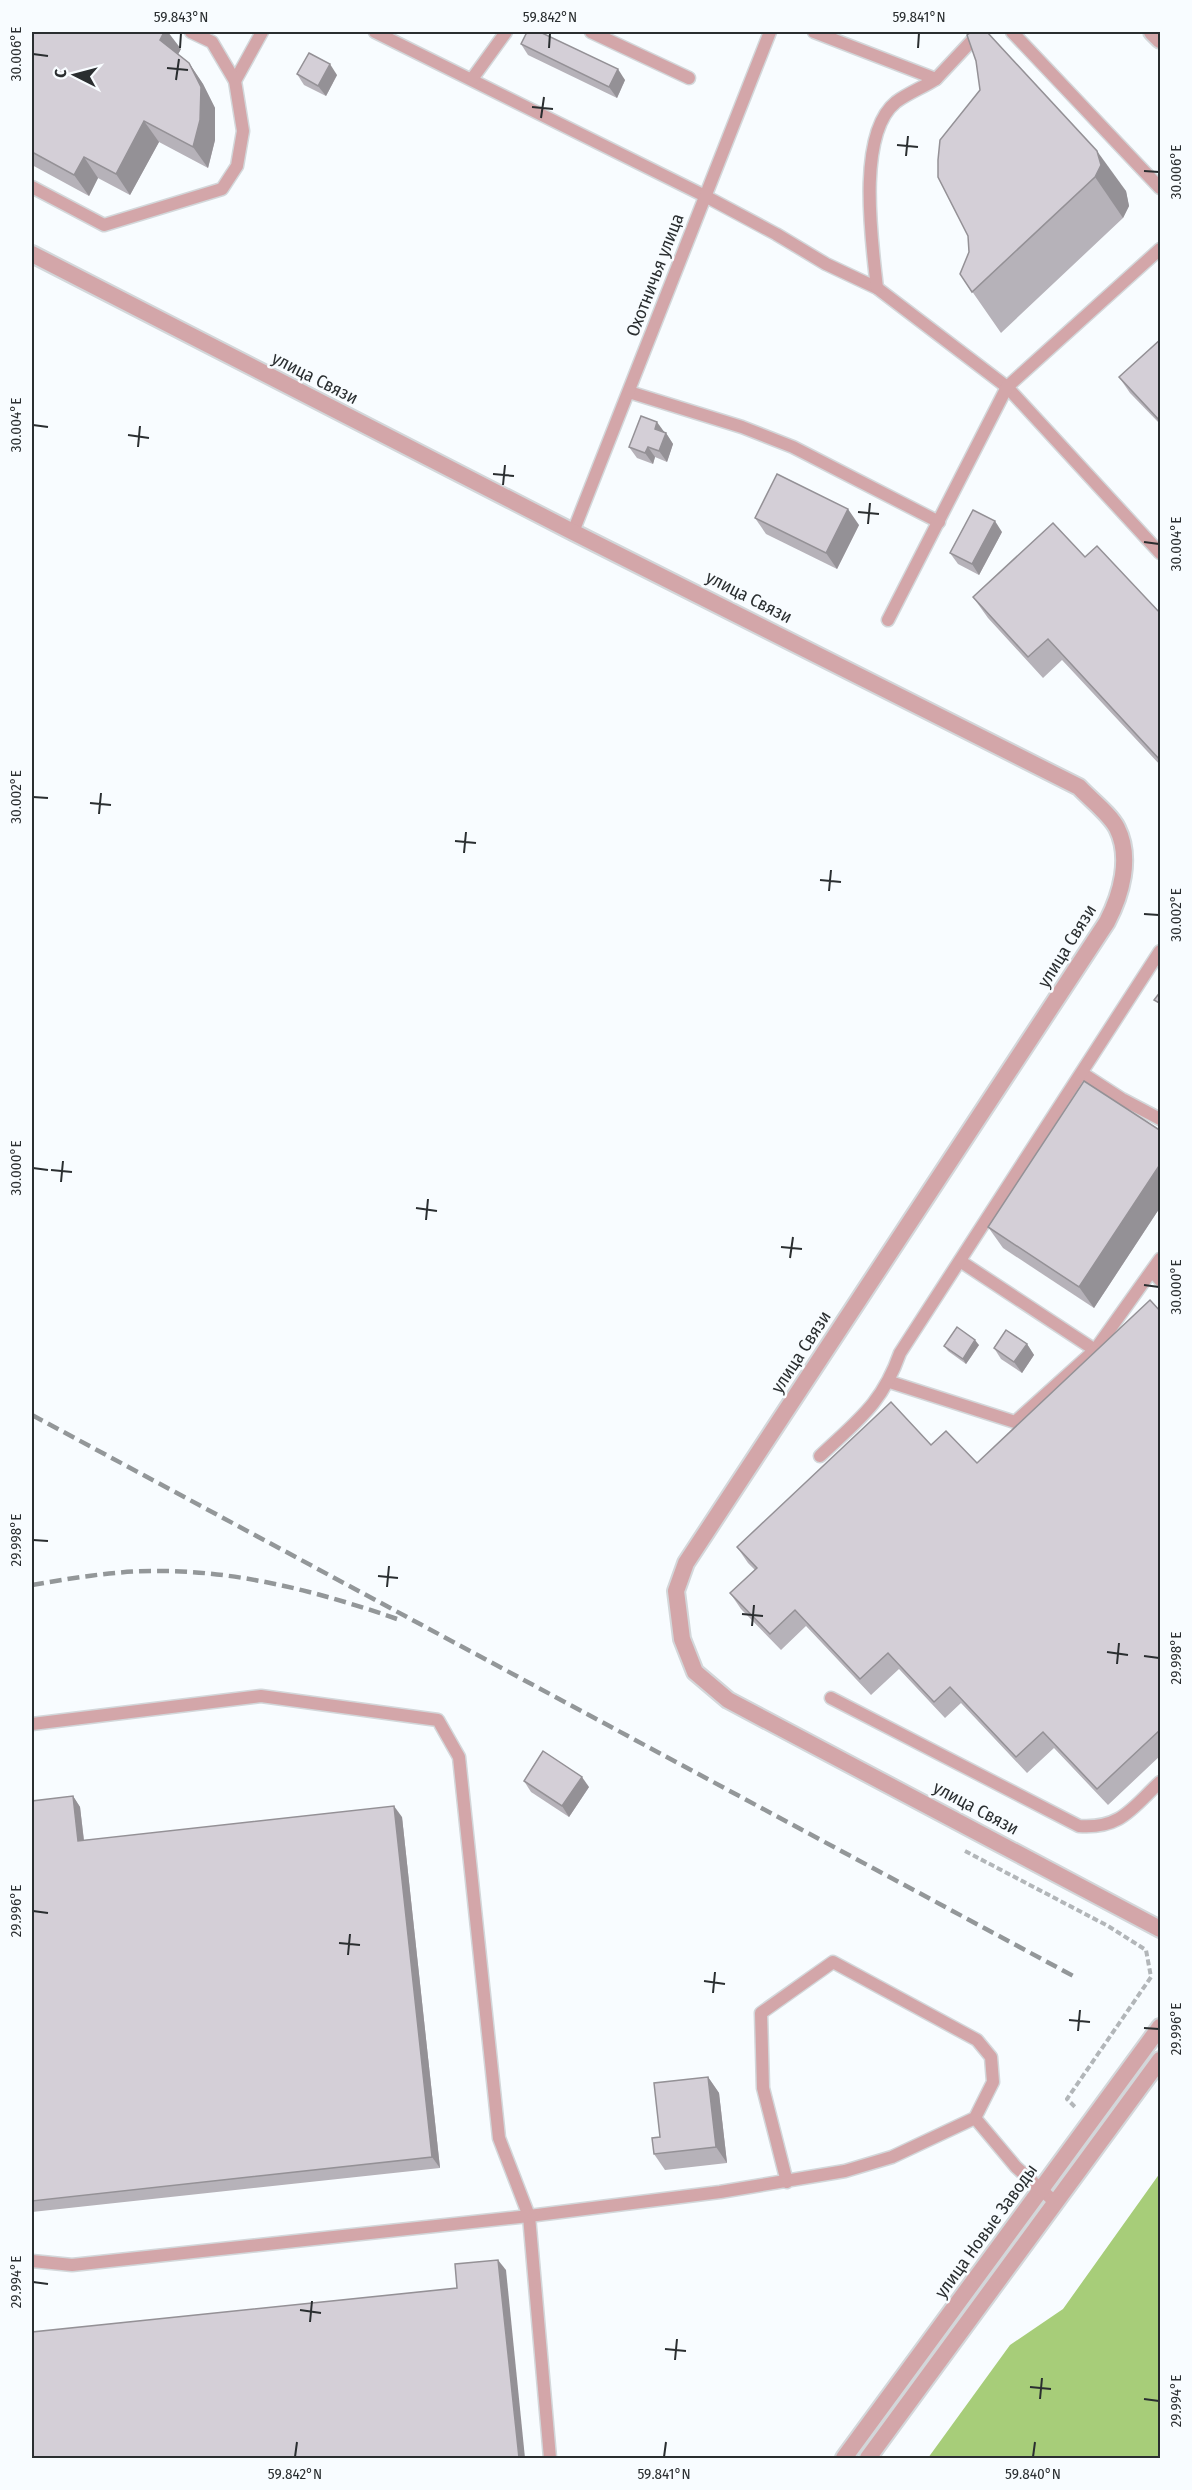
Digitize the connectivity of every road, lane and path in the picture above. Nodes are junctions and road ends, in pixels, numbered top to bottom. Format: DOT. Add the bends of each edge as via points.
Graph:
graph roads {
  1 [pos="191,32"];
  2 [pos="262,32"];
  3 [pos="375,32"];
  4 [pos="506,32"];
  5 [pos="592,32"];
  6 [pos="770,32"];
  7 [pos="814,32"];
  8 [pos="980,32"];
  9 [pos="1012,32"];
  10 [pos="1152,32"];
  11 [pos="615,36"];
  12 [pos="1161,40"];
  13 [pos="689,78"];
  14 [pos="472,79"];
  15 [pos="936,80"];
  16 [pos="235,81"];
  17 [pos="32,187"];
  18 [pos="1161,188"];
  19 [pos="705,196"];
  20 [pos="1161,249"];
  21 [pos="32,254"];
  22 [pos="877,288"];
  23 [pos="1007,387"];
  24 [pos="629,392"];
  25 [pos="939,522"];
  26 [pos="573,532"];
  27 [pos="1161,553"];
  28 [pos="888,620"];
  29 [pos="1161,951"];
  30 [pos="1082,1073"];
  31 [pos="1161,1119"];
  32 [pos="1161,1259"];
  33 [pos="960,1261"];
  34 [pos="1156,1275"];
  35 [pos="1095,1350"];
  36 [pos="890,1382"];
  37 [pos="820,1456"];
  38 [pos="831,1698"];
  39 [pos="32,1724"];
  40 [pos="1161,1782"];
  41 [pos="965,1851"];
  42 [pos="1161,1929"];
  43 [pos="1161,2027"];
  44 [pos="1161,2060"];
  45 [pos="1076,2108"];
  46 [pos="975,2118"];
  47 [pos="787,2182"];
  48 [pos="1040,2191"];
  49 [pos="1056,2203"];
  50 [pos="529,2216"];
  51 [pos="32,2261"];
  52 [pos="550,2458"];
  53 [pos="844,2458"];
  54 [pos="868,2458"];
  1 -- 16 [label="lane" via="212,42"];
  2 -- 16 [label="lane"];
  3 -- 14 [label="lane"];
  4 -- 14 [label="lane"];
  5 -- 11 [label="lane"];
  6 -- 19 [label="lane, Охотничья улица"];
  7 -- 15 [label="lane"];
  8 -- 15 [label="lane"];
  9 -- 18 [label="lane"];
  10 -- 12 [label="street"];
  11 -- 13 [label="lane"];
  14 -- 19 [label="lane"];
  15 -- 22 [label="lane" via="896,102 880,126 869,195"];
  16 -- 17 [label="lane" via="243,131 237,166 222,189 104,225"];
  19 -- 22 [label="lane"];
  19 -- 24 [label="lane, Охотничья улица"];
  20 -- 23 [label="lane"];
  21 -- 26 [label="street, улица Связи"];
  22 -- 23 [label="lane"];
  23 -- 25 [label="lane"];
  23 -- 27 [label="lane"];
  24 -- 25 [label="lane" via="793,447"];
  24 -- 26 [label="lane, Охотничья улица"];
  25 -- 28 [label="lane"];
  26 -- 42 [label="street, улица Связи" via="1079,787 1117,828 1124,857 1122,877 1119,897 1107,922 686,1563 676,1591 682,1639 695,1672 728,1700"];
  29 -- 30 [label="lane"];
  30 -- 31 [label="lane"];
  30 -- 33 [label="lane"];
  32 -- 34 [label="lane"];
  33 -- 35 [label="lane"];
  33 -- 36 [label="lane" via="900,1353"];
  34 -- 35 [label="lane"];
  35 -- 36 [label="lane" via="1015,1422"];
  36 -- 37 [label="lane" via="871,1408"];
  38 -- 40 [label="lane" via="1079,1826 1100,1827 1120,1820"];
  39 -- 50 [label="lane" via="261,1696 438,1720 459,1757 499,2138"];
  41 -- 45 [label="path" via="1146,1950 1151,1977 1067,2099"];
  43 -- 48 [label="street, улица Новые Заводы"];
  44 -- 49 [label="street"];
  46 -- 47 [label="lane" via="892,2157"];
  46 -- 47 [label="lane" via="993,2082 991,2057 977,2040 833,1962 761,2013 763,2088"];
  46 -- 48 [label="lane"];
  47 -- 50 [label="lane"];
  48 -- 49 [label="lane"];
  48 -- 53 [label="street, улица Новые Заводы"];
  49 -- 54 [label="street"];
  50 -- 51 [label="lane" via="72,2265"];
  50 -- 52 [label="lane"];
}
